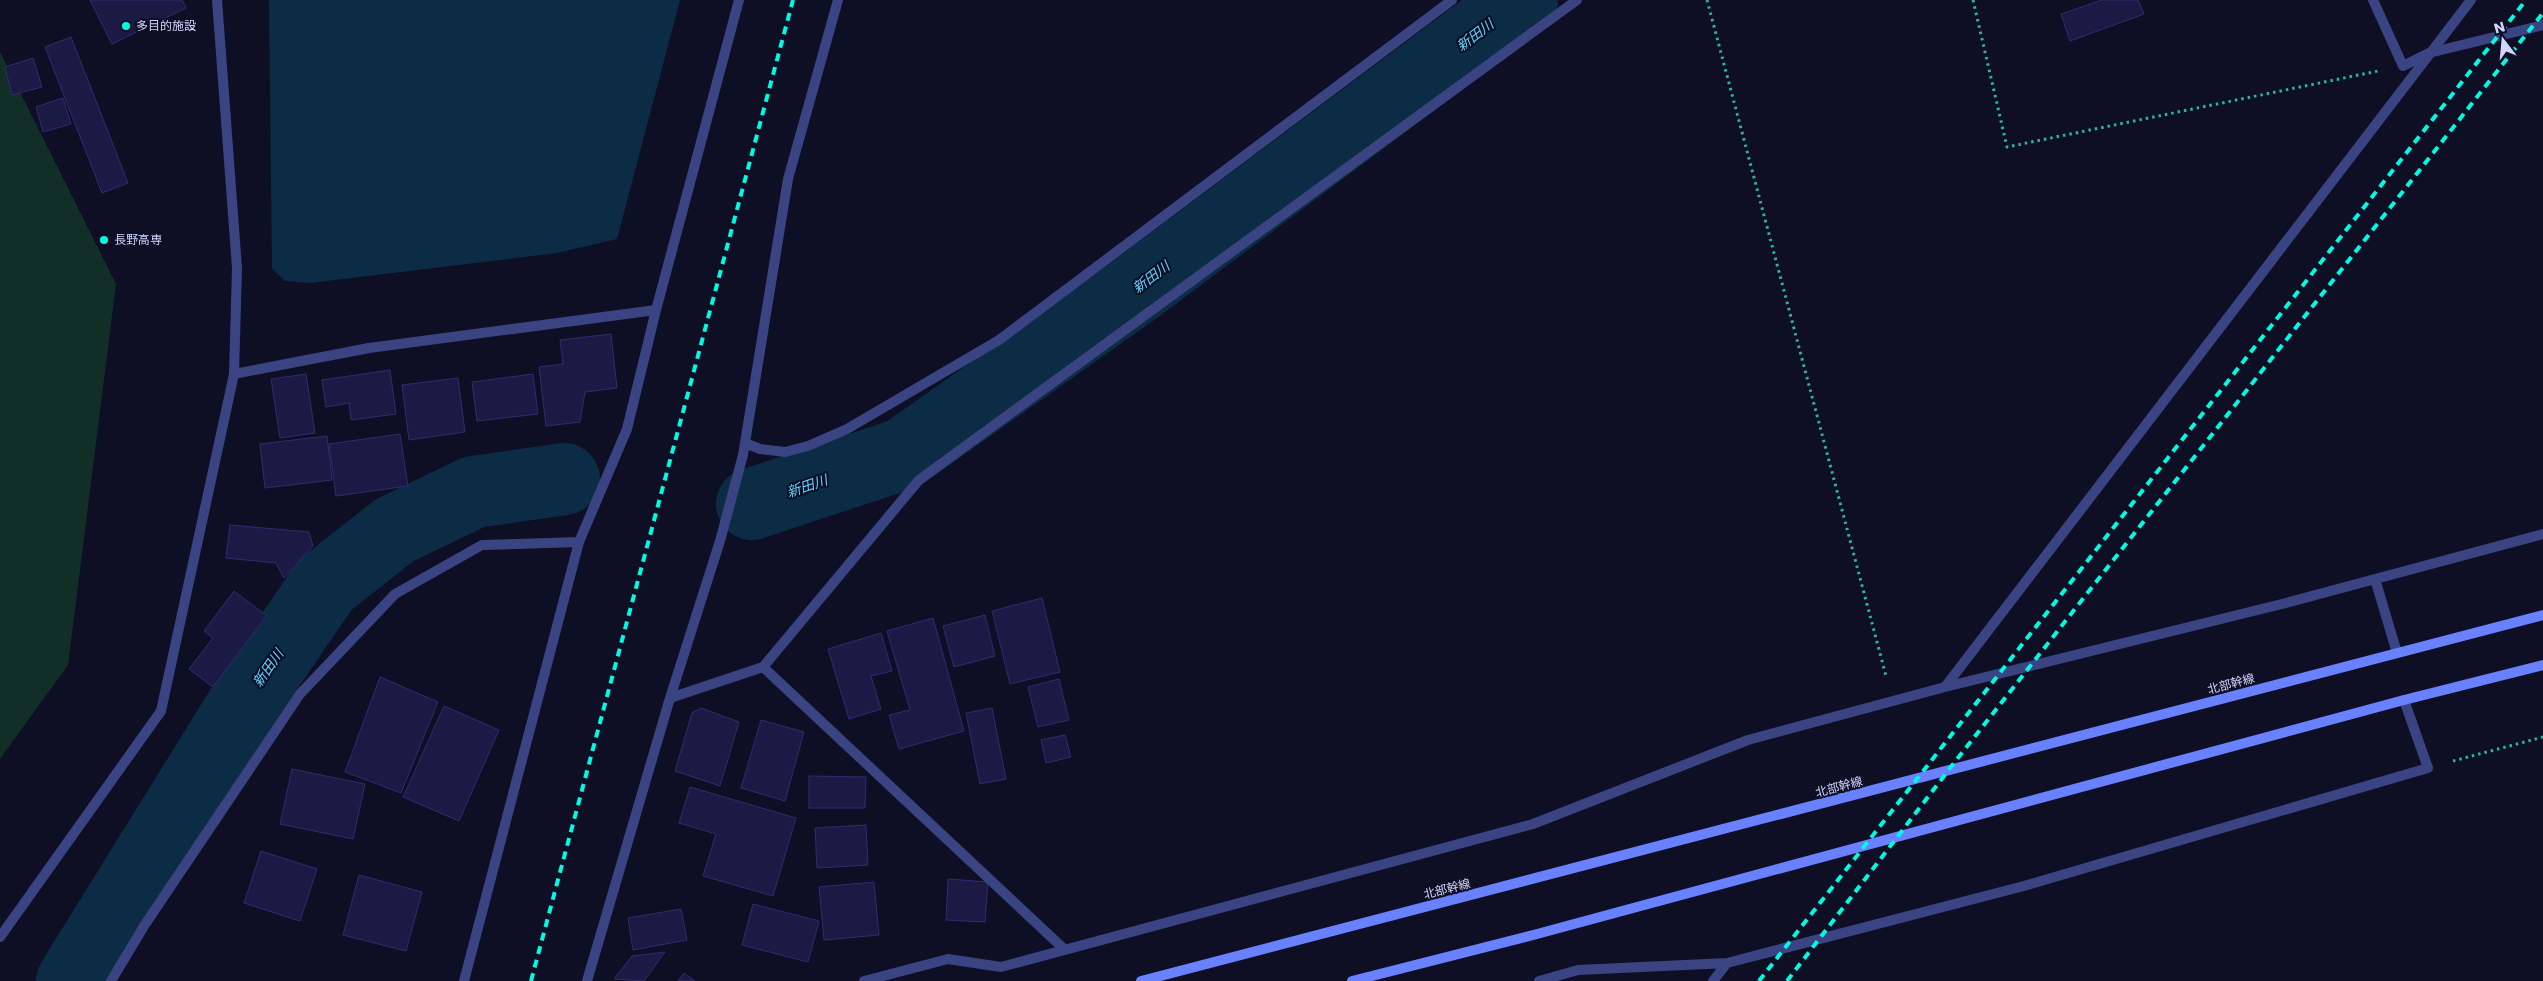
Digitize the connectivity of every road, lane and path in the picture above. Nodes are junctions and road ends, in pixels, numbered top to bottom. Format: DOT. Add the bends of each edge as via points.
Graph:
graph roads {
  1 [pos="217,0"];
  2 [pos="739,0"];
  3 [pos="838,0"];
  4 [pos="1452,0"];
  5 [pos="1577,0"];
  6 [pos="1707,0"];
  7 [pos="1973,0"];
  8 [pos="2373,0"];
  9 [pos="2471,0"];
  10 [pos="2543,25"];
  11 [pos="2429,53"];
  12 [pos="2402,66"];
  13 [pos="656,310"];
  14 [pos="234,374"];
  15 [pos="745,443"];
  16 [pos="2543,534"];
  17 [pos="579,542"];
  18 [pos="2375,579"];
  19 [pos="2543,615"];
  20 [pos="2398,653"];
  21 [pos="2543,665"];
  22 [pos="763,667"];
  23 [pos="1945,687"];
  24 [pos="670,698"];
  25 [pos="1893,700"];
  26 [pos="2404,700"];
  27 [pos="2543,737"];
  28 [pos="2428,768"];
  29 [pos="0,937"];
  30 [pos="1064,949"];
  31 [pos="1727,963"];
  32 [pos="111,981"];
  33 [pos="464,981"];
  34 [pos="587,981"];
  35 [pos="864,981"];
  36 [pos="1141,981"];
  37 [pos="1352,981"];
  38 [pos="1539,981"];
  39 [pos="1712,981"];
  1 -- 14 [label="street" via="237,268"];
  2 -- 13 [label="street"];
  3 -- 15 [label="street" via="788,179"];
  4 -- 15 [label="street" via="999,340 847,429 808,446 785,452 760,449"];
  5 -- 22 [label="street" via="919,480"];
  6 -- 25 [label="path"];
  7 -- 12 [label="path" via="2007,147"];
  8 -- 12 [label="street"];
  9 -- 11 [label="street"];
  10 -- 11 [label="street"];
  11 -- 12 [label="street"];
  11 -- 23 [label="street"];
  13 -- 14 [label="street" via="370,348"];
  13 -- 17 [label="street" via="627,429"];
  14 -- 29 [label="street" via="161,711"];
  15 -- 24 [label="street" via="720,541"];
  16 -- 18 [label="street"];
  17 -- 32 [label="street" via="482,545 395,594 300,694"];
  17 -- 33 [label="street"];
  18 -- 20 [label="street"];
  18 -- 23 [label="street"];
  19 -- 20 [label="street, 北部幹線"];
  20 -- 36 [label="street, 北部幹線"];
  21 -- 26 [label="street"];
  22 -- 24 [label="street"];
  22 -- 30 [label="street"];
  23 -- 25 [label="street"];
  24 -- 34 [label="street"];
  25 -- 30 [label="street" via="1748,740 1533,824"];
  26 -- 28 [label="street"];
  26 -- 37 [label="street"];
  27 -- 28 [label="path"];
  28 -- 31 [label="street" via="2024,886"];
  30 -- 35 [label="street" via="1000,967 948,959"];
  31 -- 38 [label="street" via="1578,970"];
  31 -- 39 [label="street"];
}
